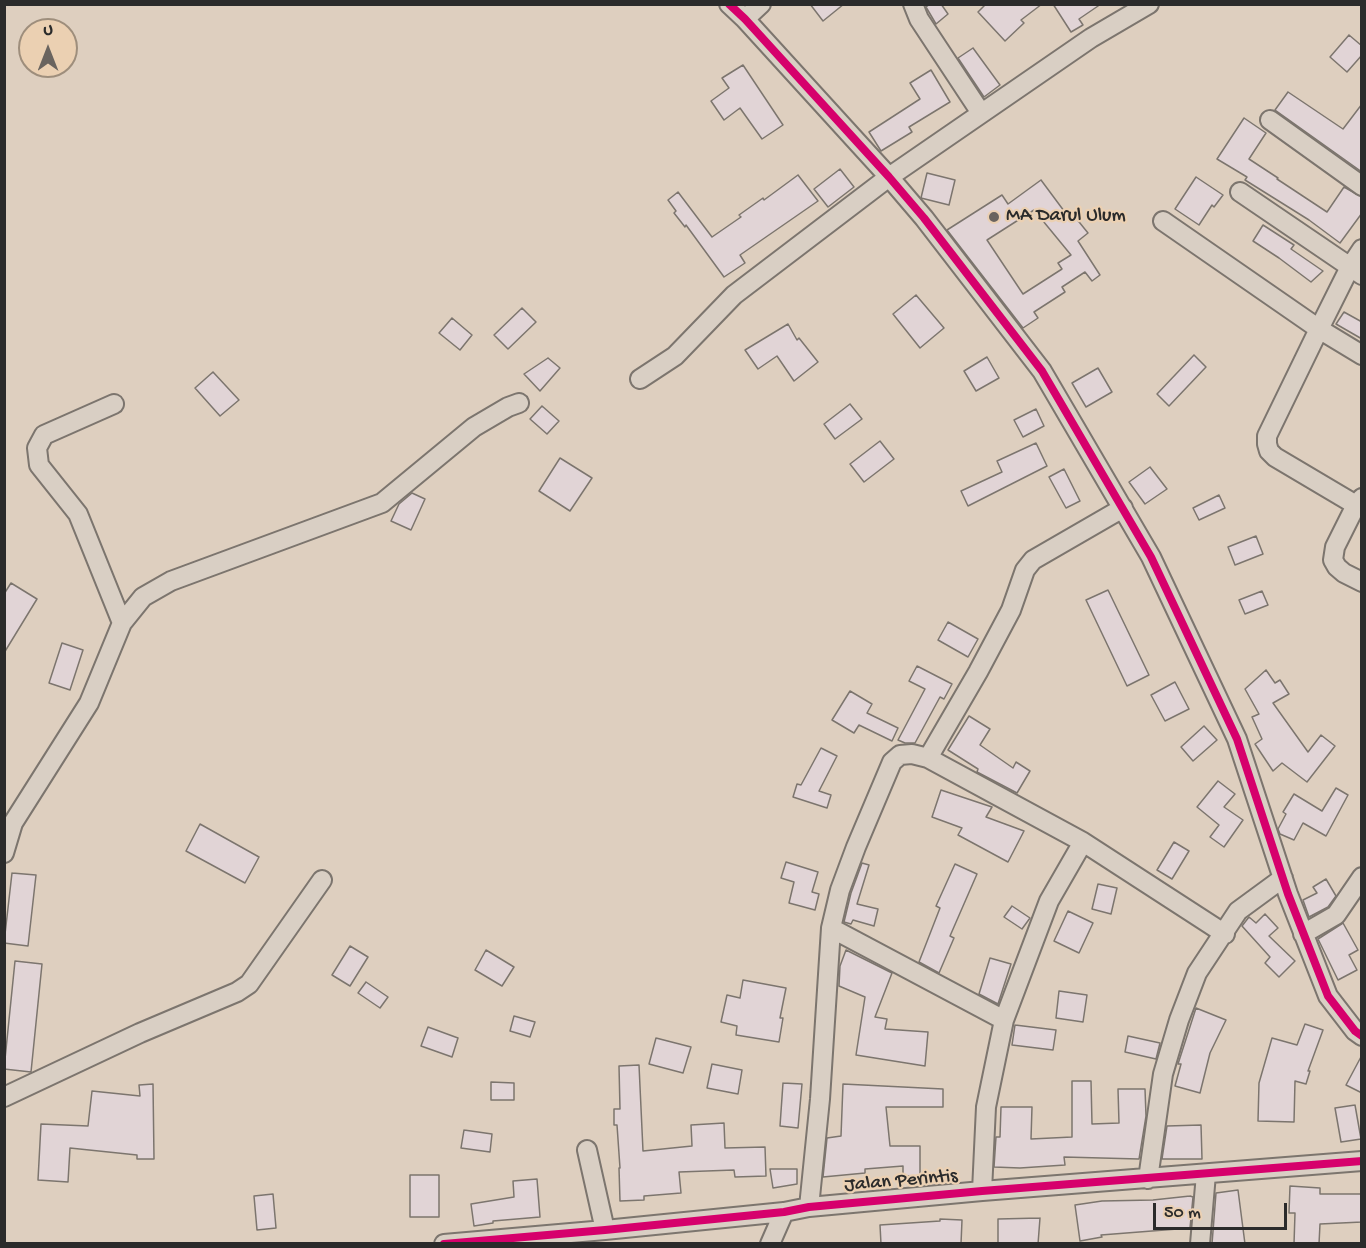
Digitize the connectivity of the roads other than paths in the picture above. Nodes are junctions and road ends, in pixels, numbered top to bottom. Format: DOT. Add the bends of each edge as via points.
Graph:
graph roads {
  1 [pos="729,4"];
  2 [pos="761,4"];
  3 [pos="913,4"];
  4 [pos="1149,4"];
  5 [pos="744,19"];
  6 [pos="981,113"];
  7 [pos="1270,120"];
  8 [pos="889,177"];
  9 [pos="1362,186"];
  10 [pos="1240,192"];
  11 [pos="1163,221"];
  12 [pos="1362,249"];
  13 [pos="1356,271"];
  14 [pos="1319,329"];
  15 [pos="1362,355"];
  16 [pos="640,379"];
  17 [pos="114,404"];
  18 [pos="519,404"];
  19 [pos="1359,502"];
  20 [pos="1123,508"];
  21 [pos="1362,582"];
  22 [pos="122,623"];
  23 [pos="928,758"];
  24 [pos="1083,842"];
  25 [pos="4,852"];
  26 [pos="1362,877"];
  27 [pos="1283,878"];
  28 [pos="322,880"];
  29 [pos="831,928"];
  30 [pos="1225,934"];
  31 [pos="1303,934"];
  32 [pos="1004,1020"];
  33 [pos="1362,1036"];
  34 [pos="4,1097"];
  35 [pos="587,1150"];
  36 [pos="1362,1161"];
  37 [pos="1206,1174"];
  38 [pos="1148,1179"];
  39 [pos="982,1191"];
  40 [pos="809,1207"];
  41 [pos="784,1212"];
  42 [pos="605,1230"];
  43 [pos="444,1244"];
  44 [pos="771,1244"];
  45 [pos="1200,1244"];
  1 -- 5 [label="street"];
  2 -- 5 [label="street"];
  3 -- 6 [label="street"];
  4 -- 6 [label="street" via="1091,38"];
  5 -- 8 [label="street"];
  6 -- 8 [label="street"];
  7 -- 9 [label="street"];
  8 -- 16 [label="street" via="734,295 675,356"];
  8 -- 20 [label="street" via="1042,371"];
  10 -- 13 [label="street"];
  11 -- 14 [label="street"];
  12 -- 13 [label="street"];
  13 -- 14 [label="street"];
  14 -- 15 [label="street"];
  14 -- 19 [label="street" via="1266,444 1275,457"];
  17 -- 22 [label="street" via="44,435 37,447 39,465 78,514"];
  18 -- 22 [label="street" via="474,426 382,503 171,581 143,597"];
  19 -- 21 [label="street" via="1335,548 1334,560 1344,573"];
  20 -- 23 [label="street" via="1034,560 1025,570 1011,610"];
  20 -- 27 [label="street" via="1151,557 1237,739"];
  22 -- 25 [label="street" via="88,703 13,823"];
  23 -- 24 [label="street"];
  23 -- 29 [label="street" via="900,755 892,762 840,890"];
  24 -- 30 [label="street"];
  24 -- 32 [label="street" via="1049,900"];
  26 -- 31 [label="street" via="1336,915"];
  27 -- 30 [label="street" via="1238,911"];
  27 -- 31 [label="street"];
  28 -- 34 [label="street" via="249,984"];
  29 -- 32 [label="street"];
  29 -- 40 [label="street"];
  30 -- 38 [label="street" via="1197,973 1179,1020 1163,1074"];
  31 -- 33 [label="street" via="1328,996"];
  32 -- 39 [label="street" via="986,1107"];
  35 -- 42 [label="street"];
  36 -- 37 [label="street, Jalan Perintis"];
  37 -- 38 [label="street, Jalan Perintis"];
  37 -- 45 [label="street"];
  38 -- 39 [label="street, Jalan Perintis"];
  39 -- 40 [label="street, Jalan Perintis"];
  40 -- 41 [label="street, Jalan Perintis"];
  41 -- 42 [label="street, Jalan Perintis"];
  41 -- 44 [label="street"];
  42 -- 43 [label="street, Jalan Perintis"];
}
